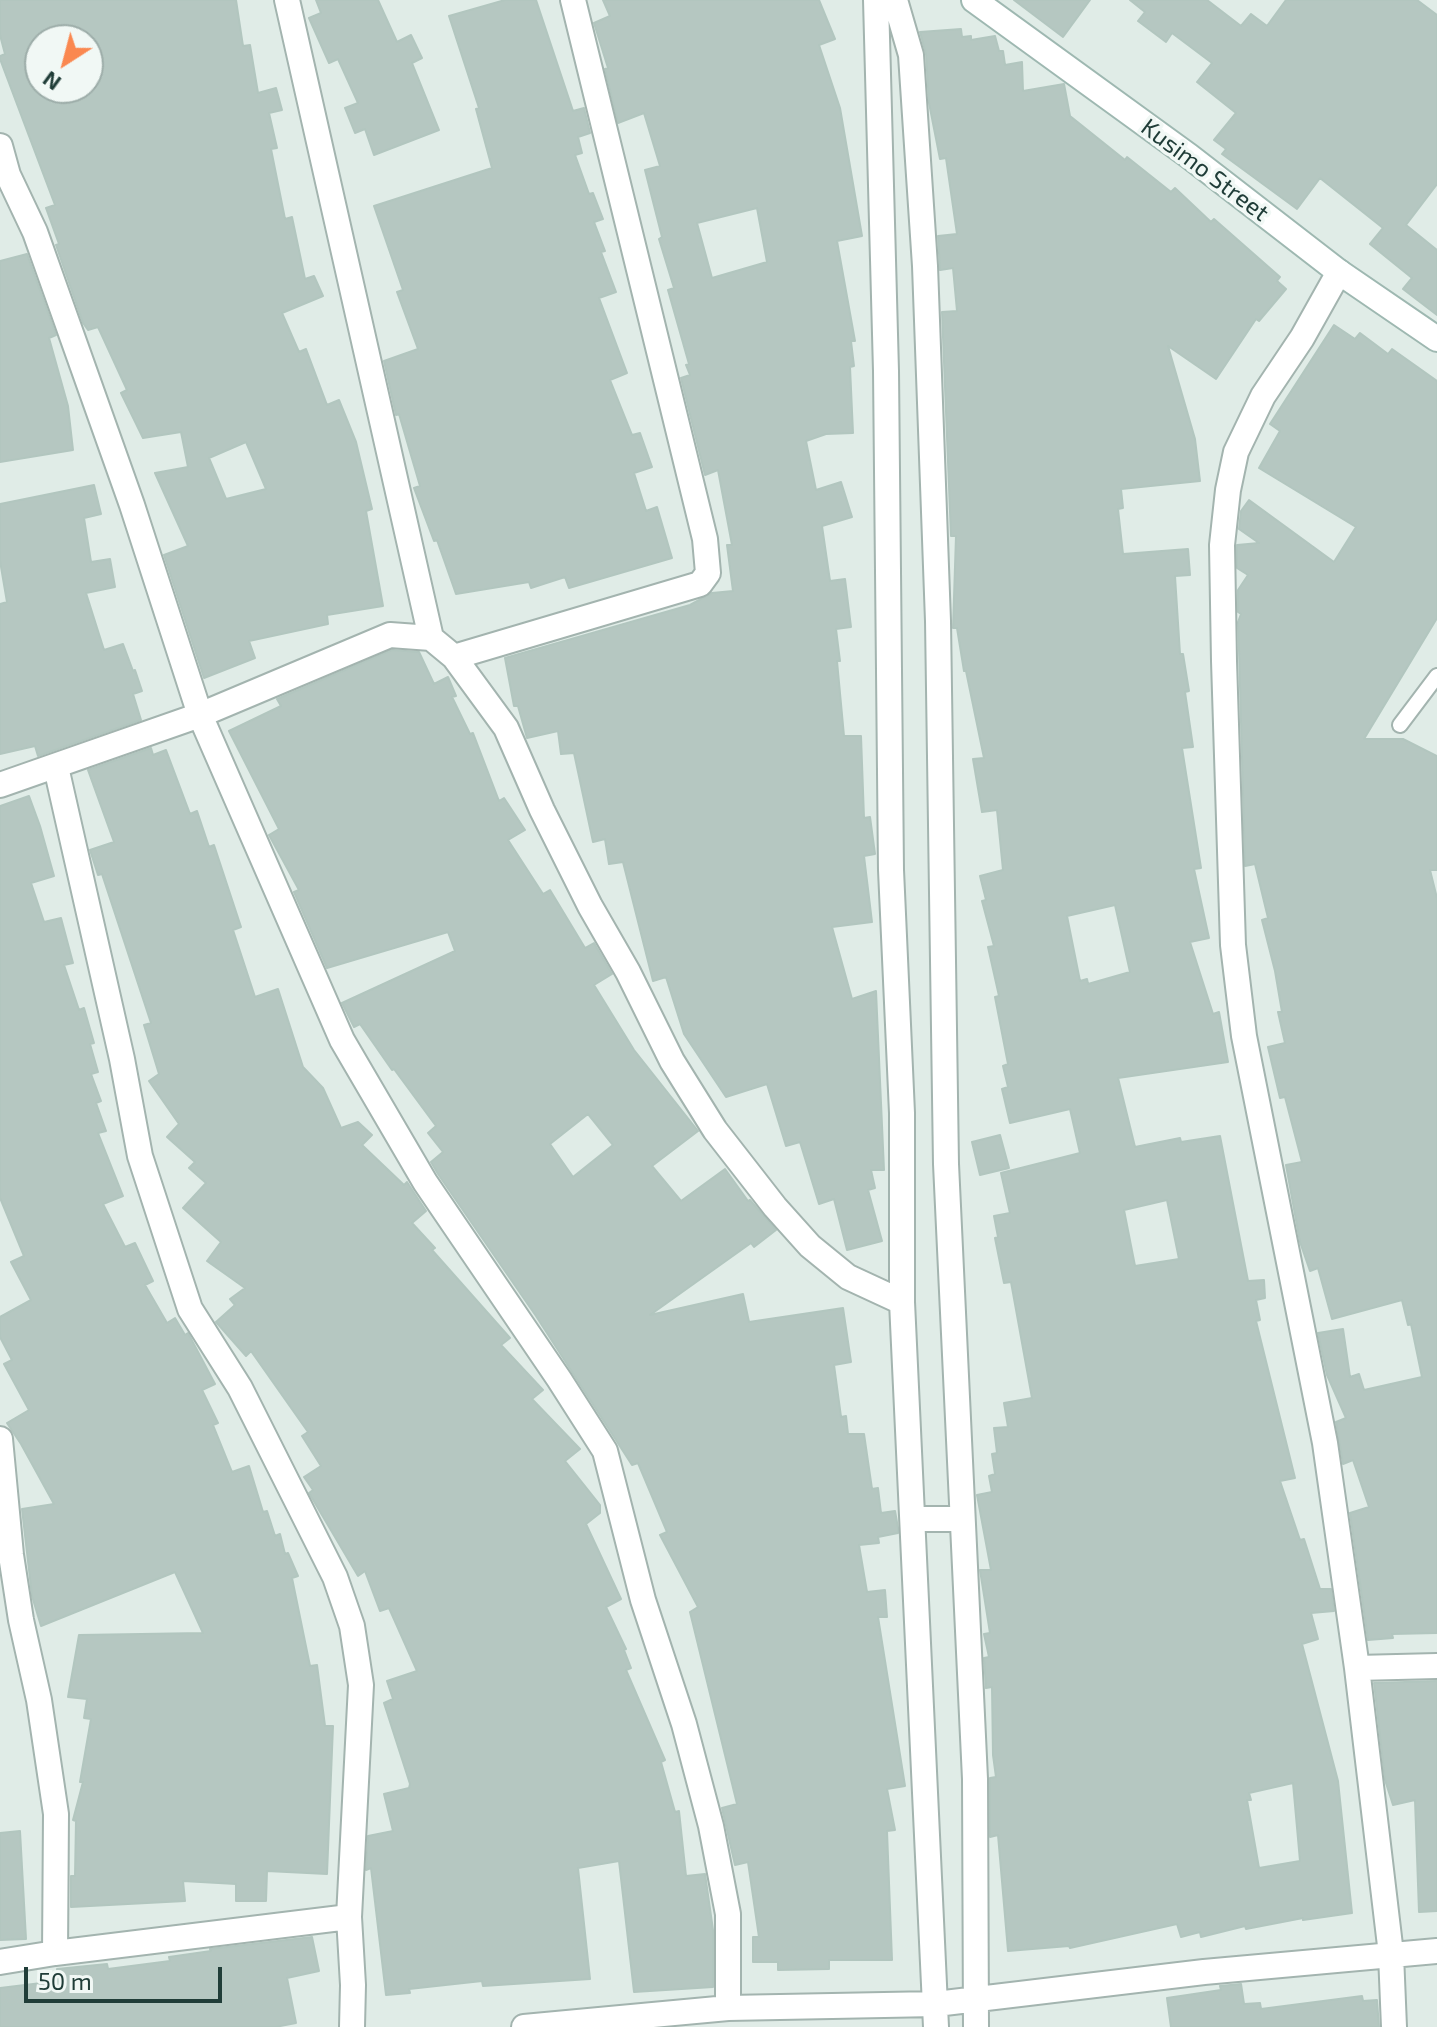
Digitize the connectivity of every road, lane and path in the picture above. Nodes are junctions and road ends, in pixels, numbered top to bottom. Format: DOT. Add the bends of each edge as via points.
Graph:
graph roads {
  1 [pos="287,0"];
  2 [pos="573,0"];
  3 [pos="876,0"];
  4 [pos="895,0"];
  5 [pos="974,0"];
  6 [pos="0,146"];
  7 [pos="1339,272"];
  8 [pos="1437,339"];
  9 [pos="431,638"];
  10 [pos="454,657"];
  11 [pos="1437,676"];
  12 [pos="200,715"];
  13 [pos="1400,725"];
  14 [pos="56,767"];
  15 [pos="0,785"];
  16 [pos="902,1302"];
  17 [pos="0,1439"];
  18 [pos="914,1519"];
  19 [pos="961,1519"];
  20 [pos="1437,1666"];
  21 [pos="1357,1668"];
  22 [pos="349,1917"];
  23 [pos="1437,1951"];
  24 [pos="55,1953"];
  25 [pos="1391,1954"];
  26 [pos="0,1962"];
  27 [pos="974,1998"];
  28 [pos="728,2008"];
  29 [pos="936,2016"];
  30 [pos="352,2027"];
  31 [pos="524,2027"];
  32 [pos="976,2027"];
  33 [pos="1394,2027"];
  1 -- 9 [label="street"];
  2 -- 10 [label="street" via="705,539 708,573 700,584"];
  3 -- 16 [label="street"];
  4 -- 19 [label="street" via="911,55 925,266 938,621 946,1164"];
  5 -- 7 [label="street, Kusimo Street"];
  6 -- 12 [label="street" via="132,505"];
  7 -- 8 [label="street, Kusimo Street"];
  7 -- 21 [label="street" via="1241,439 1222,545 1233,945 1244,1036 1325,1443"];
  9 -- 10 [label="street"];
  9 -- 12 [label="street" via="390,635"];
  10 -- 16 [label="street" via="506,728 590,906 715,1130 810,1246 848,1277"];
  11 -- 13 [label="lane"];
  12 -- 14 [label="street"];
  12 -- 28 [label="street" via="342,1040 425,1182 605,1451 711,1826 728,1914"];
  14 -- 15 [label="street"];
  14 -- 22 [label="street" via="140,1156 190,1309 240,1388 335,1577 352,1626 361,1685"];
  16 -- 18 [label="street"];
  17 -- 24 [label="street" via="11,1555 56,1814"];
  18 -- 19 [label="street"];
  18 -- 29 [label="street"];
  19 -- 27 [label="street" via="975,1779"];
  20 -- 21 [label="street"];
  21 -- 25 [label="street"];
  22 -- 24 [label="street"];
  22 -- 30 [label="street"];
  23 -- 25 [label="street"];
  24 -- 26 [label="street"];
  25 -- 27 [label="street"];
  25 -- 33 [label="street"];
  27 -- 29 [label="street"];
  27 -- 32 [label="street"];
  28 -- 29 [label="street"];
  28 -- 31 [label="street"];
}
